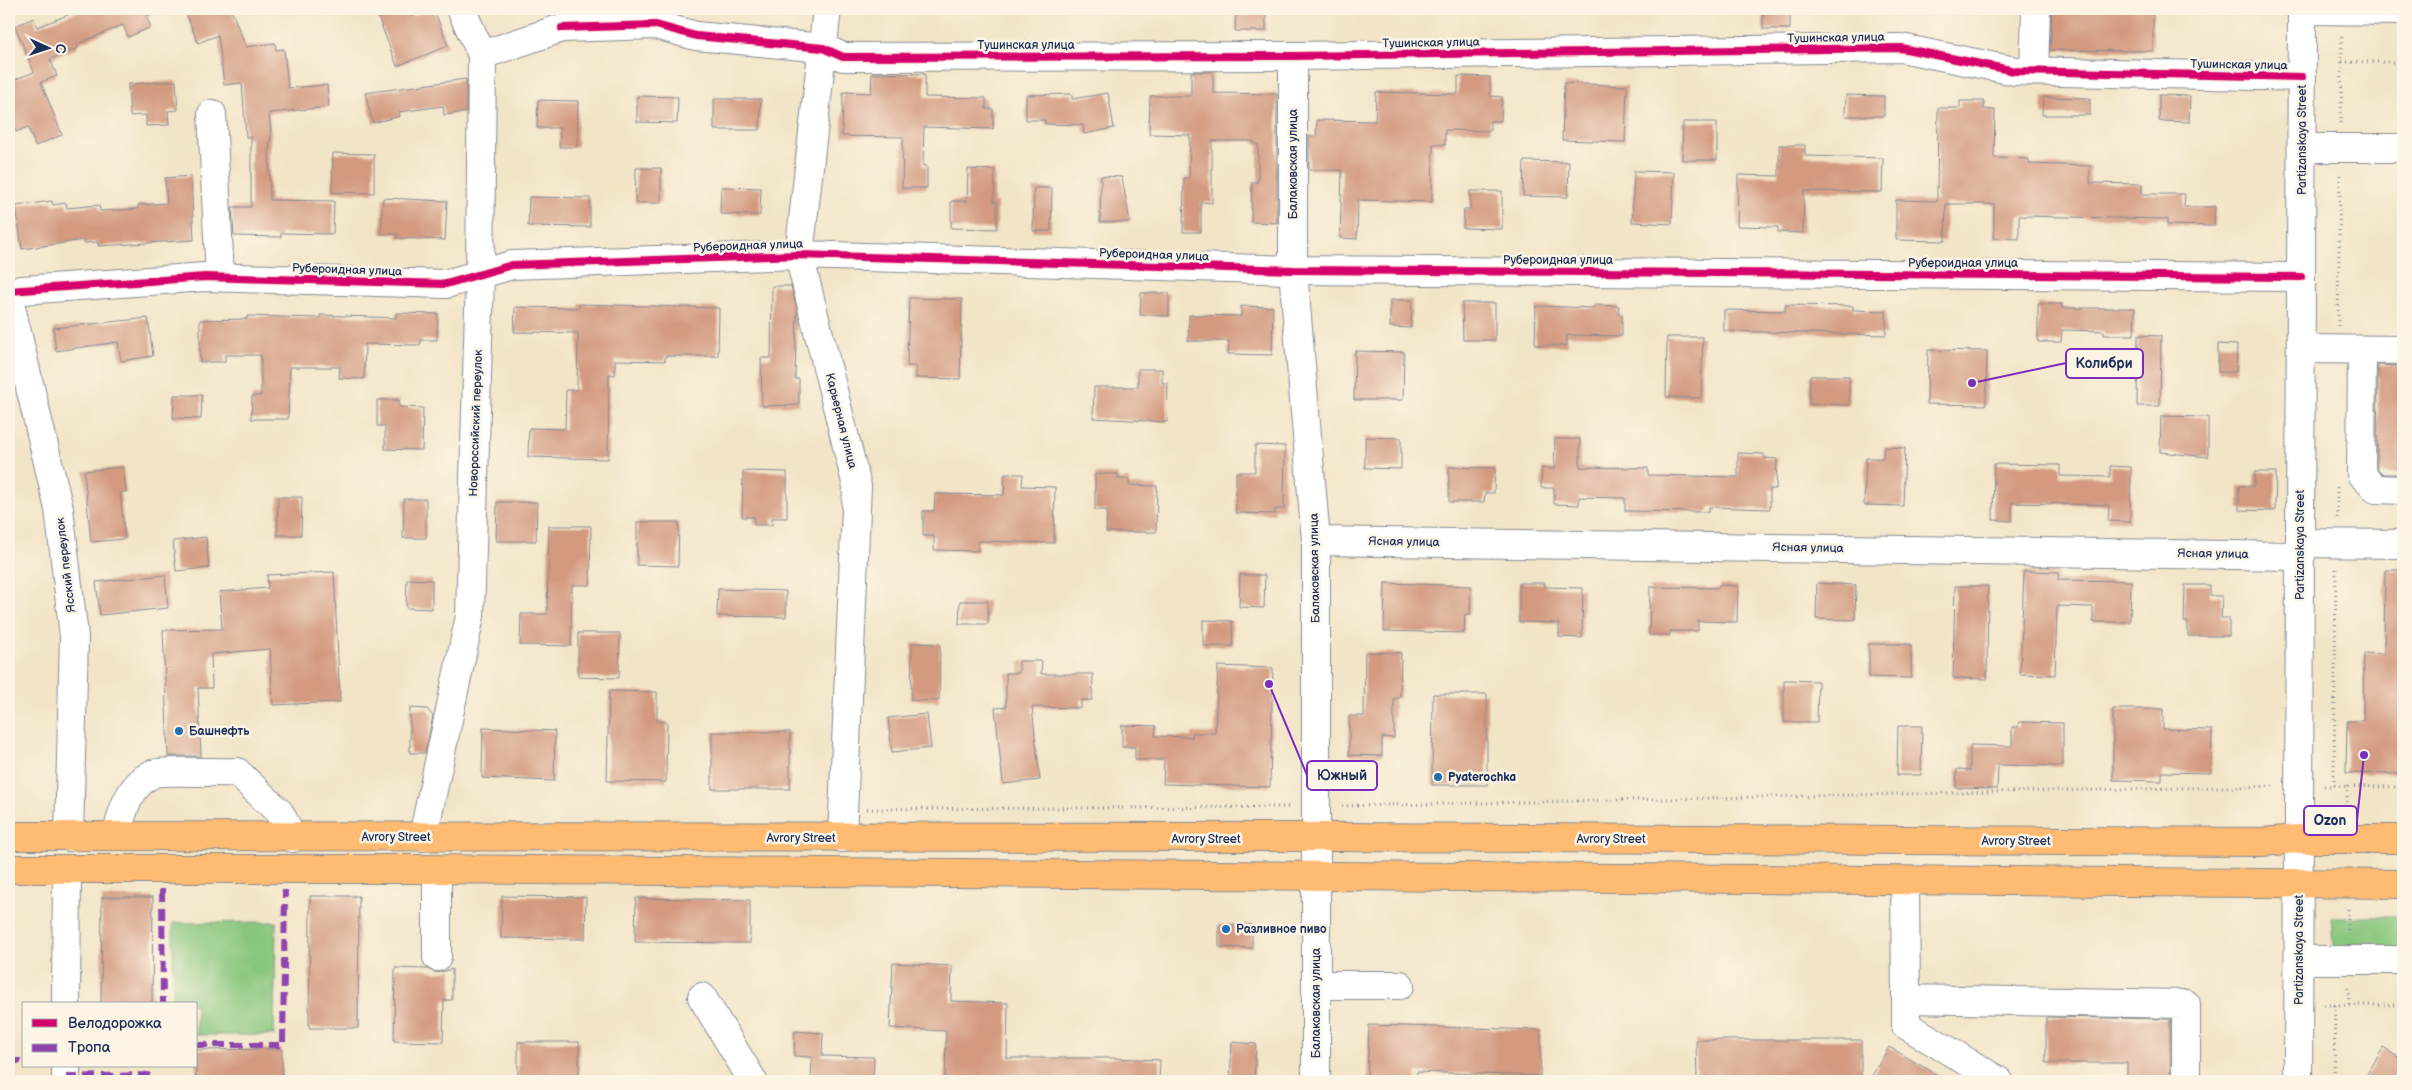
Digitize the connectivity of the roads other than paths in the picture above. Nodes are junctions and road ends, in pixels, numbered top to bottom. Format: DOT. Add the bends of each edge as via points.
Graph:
graph roads {
  1 [pos="461,9"];
  2 [pos="595,9"];
  3 [pos="827,9"];
  4 [pos="2036,9"];
  5 [pos="2302,9"];
  6 [pos="2403,11"];
  7 [pos="562,28"];
  8 [pos="823,48"];
  9 [pos="482,56"];
  10 [pos="1293,56"];
  11 [pos="2034,71"];
  12 [pos="2302,77"];
  13 [pos="212,114"];
  14 [pos="2302,148"];
  15 [pos="2403,148"];
  16 [pos="799,255"];
  17 [pos="1294,270"];
  18 [pos="480,274"];
  19 [pos="220,277"];
  20 [pos="2301,277"];
  21 [pos="9,291"];
  22 [pos="9,299"];
  23 [pos="2301,349"];
  24 [pos="2362,350"];
  25 [pos="2403,350"];
  26 [pos="17,375"];
  27 [pos="2403,490"];
  28 [pos="1316,541"];
  29 [pos="2403,544"];
  30 [pos="2300,549"];
  31 [pos="9,836"];
  32 [pos="69,836"];
  33 [pos="116,836"];
  34 [pos="424,837"];
  35 [pos="293,838"];
  36 [pos="842,838"];
  37 [pos="1316,838"];
  38 [pos="2299,839"];
  39 [pos="2403,839"];
  40 [pos="9,869"];
  41 [pos="67,869"];
  42 [pos="437,870"];
  43 [pos="1316,876"];
  44 [pos="1905,881"];
  45 [pos="2299,884"];
  46 [pos="2403,884"];
  47 [pos="437,957"];
  48 [pos="2299,960"];
  49 [pos="2403,960"];
  50 [pos="1316,985"];
  51 [pos="1400,985"];
  52 [pos="702,998"];
  53 [pos="1906,999"];
  54 [pos="66,1002"];
  55 [pos="66,1068"];
  56 [pos="66,1081"];
  57 [pos="754,1081"];
  58 [pos="1316,1081"];
  59 [pos="1999,1081"];
  60 [pos="2186,1081"];
  61 [pos="2298,1081"];
  1 -- 9 [label="street, Новороссийский переулок"];
  2 -- 7 [label="street"];
  3 -- 8 [label="street, Карьерная улица"];
  4 -- 11 [label="street"];
  5 -- 6 [label="street"];
  5 -- 12 [label="street, Partizanskaya Street"];
  7 -- 8 [label="street, Тушинская улица" via="656,24 696,36"];
  7 -- 9 [label="street"];
  8 -- 10 [label="street, Тушинская улица" via="843,57"];
  8 -- 16 [label="street, Карьерная улица"];
  9 -- 18 [label="street, Новороссийский переулок"];
  10 -- 11 [label="street, Тушинская улица" via="1901,48 2015,71"];
  10 -- 17 [label="street, Балаковская улица"];
  11 -- 12 [label="street, Тушинская улица"];
  12 -- 14 [label="street, Partizanskaya Street"];
  13 -- 19 [label="street"];
  14 -- 15 [label="street"];
  14 -- 20 [label="street, Partizanskaya Street"];
  16 -- 17 [label="street, Рубероидная улица"];
  16 -- 18 [label="street, Рубероидная улица" via="512,265"];
  16 -- 36 [label="street, Карьерная улица" via="857,486"];
  17 -- 20 [label="street, Рубероидная улица"];
  17 -- 28 [label="street, Балаковская улица"];
  18 -- 19 [label="street, Рубероидная улица" via="446,284"];
  18 -- 34 [label="street, Новороссийский переулок" via="470,616"];
  19 -- 21 [label="street, Рубероидная улица"];
  20 -- 23 [label="street, Partizanskaya Street"];
  22 -- 26 [label="street, Ясский переулок"];
  23 -- 24 [label="street"];
  23 -- 30 [label="street, Partizanskaya Street"];
  24 -- 25 [label="street"];
  24 -- 27 [label="street" via="2361,474 2376,489"];
  26 -- 32 [label="street, Ясский переулок" via="59,509 74,636"];
  28 -- 30 [label="street, Ясная улица"];
  28 -- 37 [label="street, Балаковская улица"];
  29 -- 30 [label="street, Ясная улица"];
  30 -- 38 [label="street, Partizanskaya Street"];
  31 -- 32 [label="main road, Avrory Street"];
  32 -- 33 [label="main road, Avrory Street"];
  33 -- 35 [label="main road, Avrory Street"];
  33 -- 35 [label="street" via="121,813 137,785 154,773 237,772 279,812"];
  34 -- 35 [label="main road, Avrory Street"];
  34 -- 36 [label="main road, Avrory Street"];
  36 -- 37 [label="main road, Avrory Street"];
  37 -- 38 [label="main road, Avrory Street" via="2262,842"];
  37 -- 43 [label="street, Балаковская улица"];
  38 -- 39 [label="main road, Avrory Street"];
  38 -- 45 [label="street, Partizanskaya Street"];
  40 -- 41 [label="main road"];
  41 -- 42 [label="main road"];
  41 -- 54 [label="street"];
  42 -- 43 [label="main road"];
  42 -- 47 [label="street"];
  43 -- 44 [label="main road"];
  43 -- 50 [label="street, Балаковская улица"];
  44 -- 45 [label="main road"];
  44 -- 53 [label="street"];
  45 -- 46 [label="main road"];
  45 -- 48 [label="street, Partizanskaya Street"];
  48 -- 49 [label="street"];
  48 -- 61 [label="street, Partizanskaya Street"];
  50 -- 51 [label="street"];
  50 -- 58 [label="street, Балаковская улица"];
  52 -- 57 [label="street"];
  53 -- 59 [label="street" via="1906,1025"];
  53 -- 60 [label="street" via="2186,1004"];
  55 -- 56 [label="street"];
}
